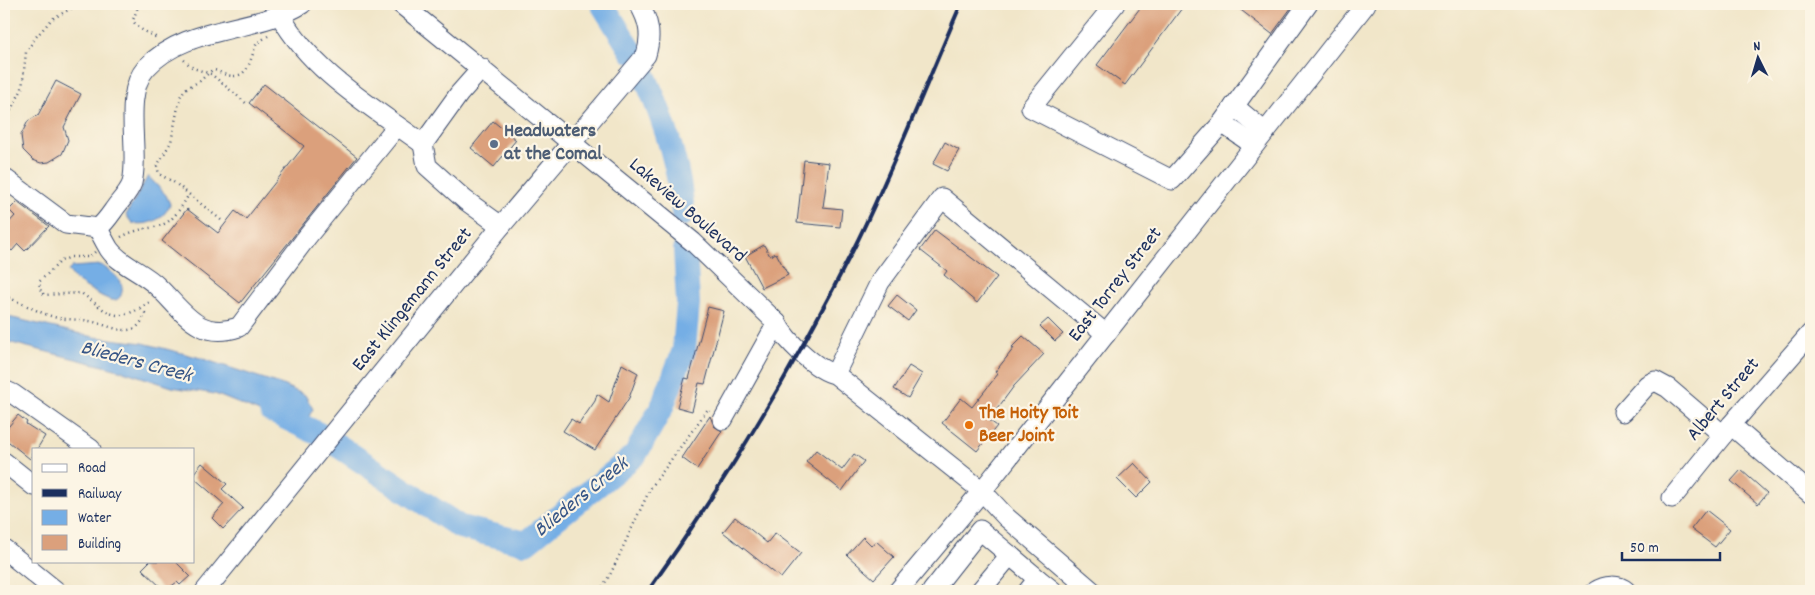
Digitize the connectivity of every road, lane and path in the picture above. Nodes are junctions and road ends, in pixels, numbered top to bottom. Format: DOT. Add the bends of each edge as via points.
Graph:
graph roads {
  1 [pos="79,4"];
  2 [pos="139,4"];
  3 [pos="302,4"];
  4 [pos="402,4"];
  5 [pos="639,4"];
  6 [pos="1115,4"];
  7 [pos="1308,4"];
  8 [pos="1366,4"];
  9 [pos="284,21"];
  10 [pos="171,49"];
  11 [pos="482,68"];
  12 [pos="206,74"];
  13 [pos="247,104"];
  14 [pos="1234,106"];
  15 [pos="1222,123"];
  16 [pos="4,124"];
  17 [pos="397,126"];
  18 [pos="1260,138"];
  19 [pos="572,142"];
  20 [pos="423,144"];
  21 [pos="4,178"];
  22 [pos="221,220"];
  23 [pos="501,226"];
  24 [pos="98,228"];
  25 [pos="4,296"];
  26 [pos="140,308"];
  27 [pos="776,323"];
  28 [pos="1811,333"];
  29 [pos="1106,334"];
  30 [pos="835,374"];
  31 [pos="7,396"];
  32 [pos="1623,412"];
  33 [pos="724,420"];
  34 [pos="1727,430"];
  35 [pos="89,448"];
  36 [pos="4,462"];
  37 [pos="32,484"];
  38 [pos="982,491"];
  39 [pos="1811,494"];
  40 [pos="1672,498"];
  41 [pos="4,549"];
  42 [pos="1010,555"];
  43 [pos="1033,585"];
  44 [pos="56,591"];
  45 [pos="205,591"];
  46 [pos="600,591"];
  47 [pos="898,591"];
  48 [pos="932,591"];
  49 [pos="980,591"];
  50 [pos="1053,591"];
  51 [pos="1092,591"];
  52 [pos="1596,591"];
  53 [pos="1626,591"];
  1 -- 16 [label="path" via="52,19 26,52 22,89"];
  2 -- 10 [label="path" via="133,20 135,24"];
  3 -- 9 [label="street"];
  4 -- 11 [label="street, Lakeview Boulevard"];
  5 -- 19 [label="street, East Klingemann Street" via="650,31 646,55"];
  6 -- 15 [label="street" via="1031,108 1172,180"];
  7 -- 14 [label="street"];
  8 -- 18 [label="street, East Torrey Street"];
  9 -- 10 [label="street" via="207,36"];
  9 -- 12 [label="path" via="257,43 250,65 241,74 230,76 212,70"];
  9 -- 17 [label="street" via="320,68"];
  10 -- 12 [label="path" via="193,68"];
  10 -- 24 [label="street" via="163,52 145,70 136,91 132,114 134,162 131,185"];
  11 -- 19 [label="street, Lakeview Boulevard"];
  11 -- 20 [label="street"];
  12 -- 13 [label="path" via="211,74"];
  12 -- 22 [label="path" via="180,97 171,142 159,159 158,171"];
  14 -- 15 [label="street"];
  14 -- 18 [label="street"];
  15 -- 18 [label="street"];
  17 -- 20 [label="street"];
  17 -- 24 [label="street" via="307,237 248,318 234,329 214,330 192,322 157,285 110,250"];
  18 -- 29 [label="street, East Torrey Street"];
  19 -- 23 [label="street, East Klingemann Street"];
  19 -- 27 [label="street, Lakeview Boulevard" via="701,249"];
  20 -- 23 [label="street" via="427,166 464,200"];
  21 -- 24 [label="street" via="66,224"];
  23 -- 45 [label="street, East Klingemann Street"];
  25 -- 26 [label="path" via="53,317 90,321 122,330 131,330 142,321 144,313"];
  27 -- 30 [label="street, Lakeview Boulevard" via="782,335 800,351 827,372"];
  27 -- 33 [label="street"];
  28 -- 34 [label="street, Albert Street"];
  29 -- 30 [label="street" via="942,198 880,282"];
  29 -- 38 [label="street, East Torrey Street"];
  30 -- 38 [label="street, Lakeview Boulevard"];
  31 -- 35 [label="street"];
  32 -- 34 [label="street" via="1647,385 1655,381"];
  33 -- 46 [label="path" via="708,409 650,488"];
  34 -- 39 [label="street"];
  34 -- 40 [label="street, Albert Street"];
  36 -- 37 [label="street"];
  38 -- 47 [label="street, East Torrey Street"];
  38 -- 51 [label="street, Lakeview Boulevard" via="1006,517"];
  41 -- 44 [label="street"];
  42 -- 43 [label="street"];
  42 -- 48 [label="street" via="980,530"];
  42 -- 49 [label="street"];
  43 -- 50 [label="street"];
  52 -- 53 [label="street" via="1613,586"];
}
